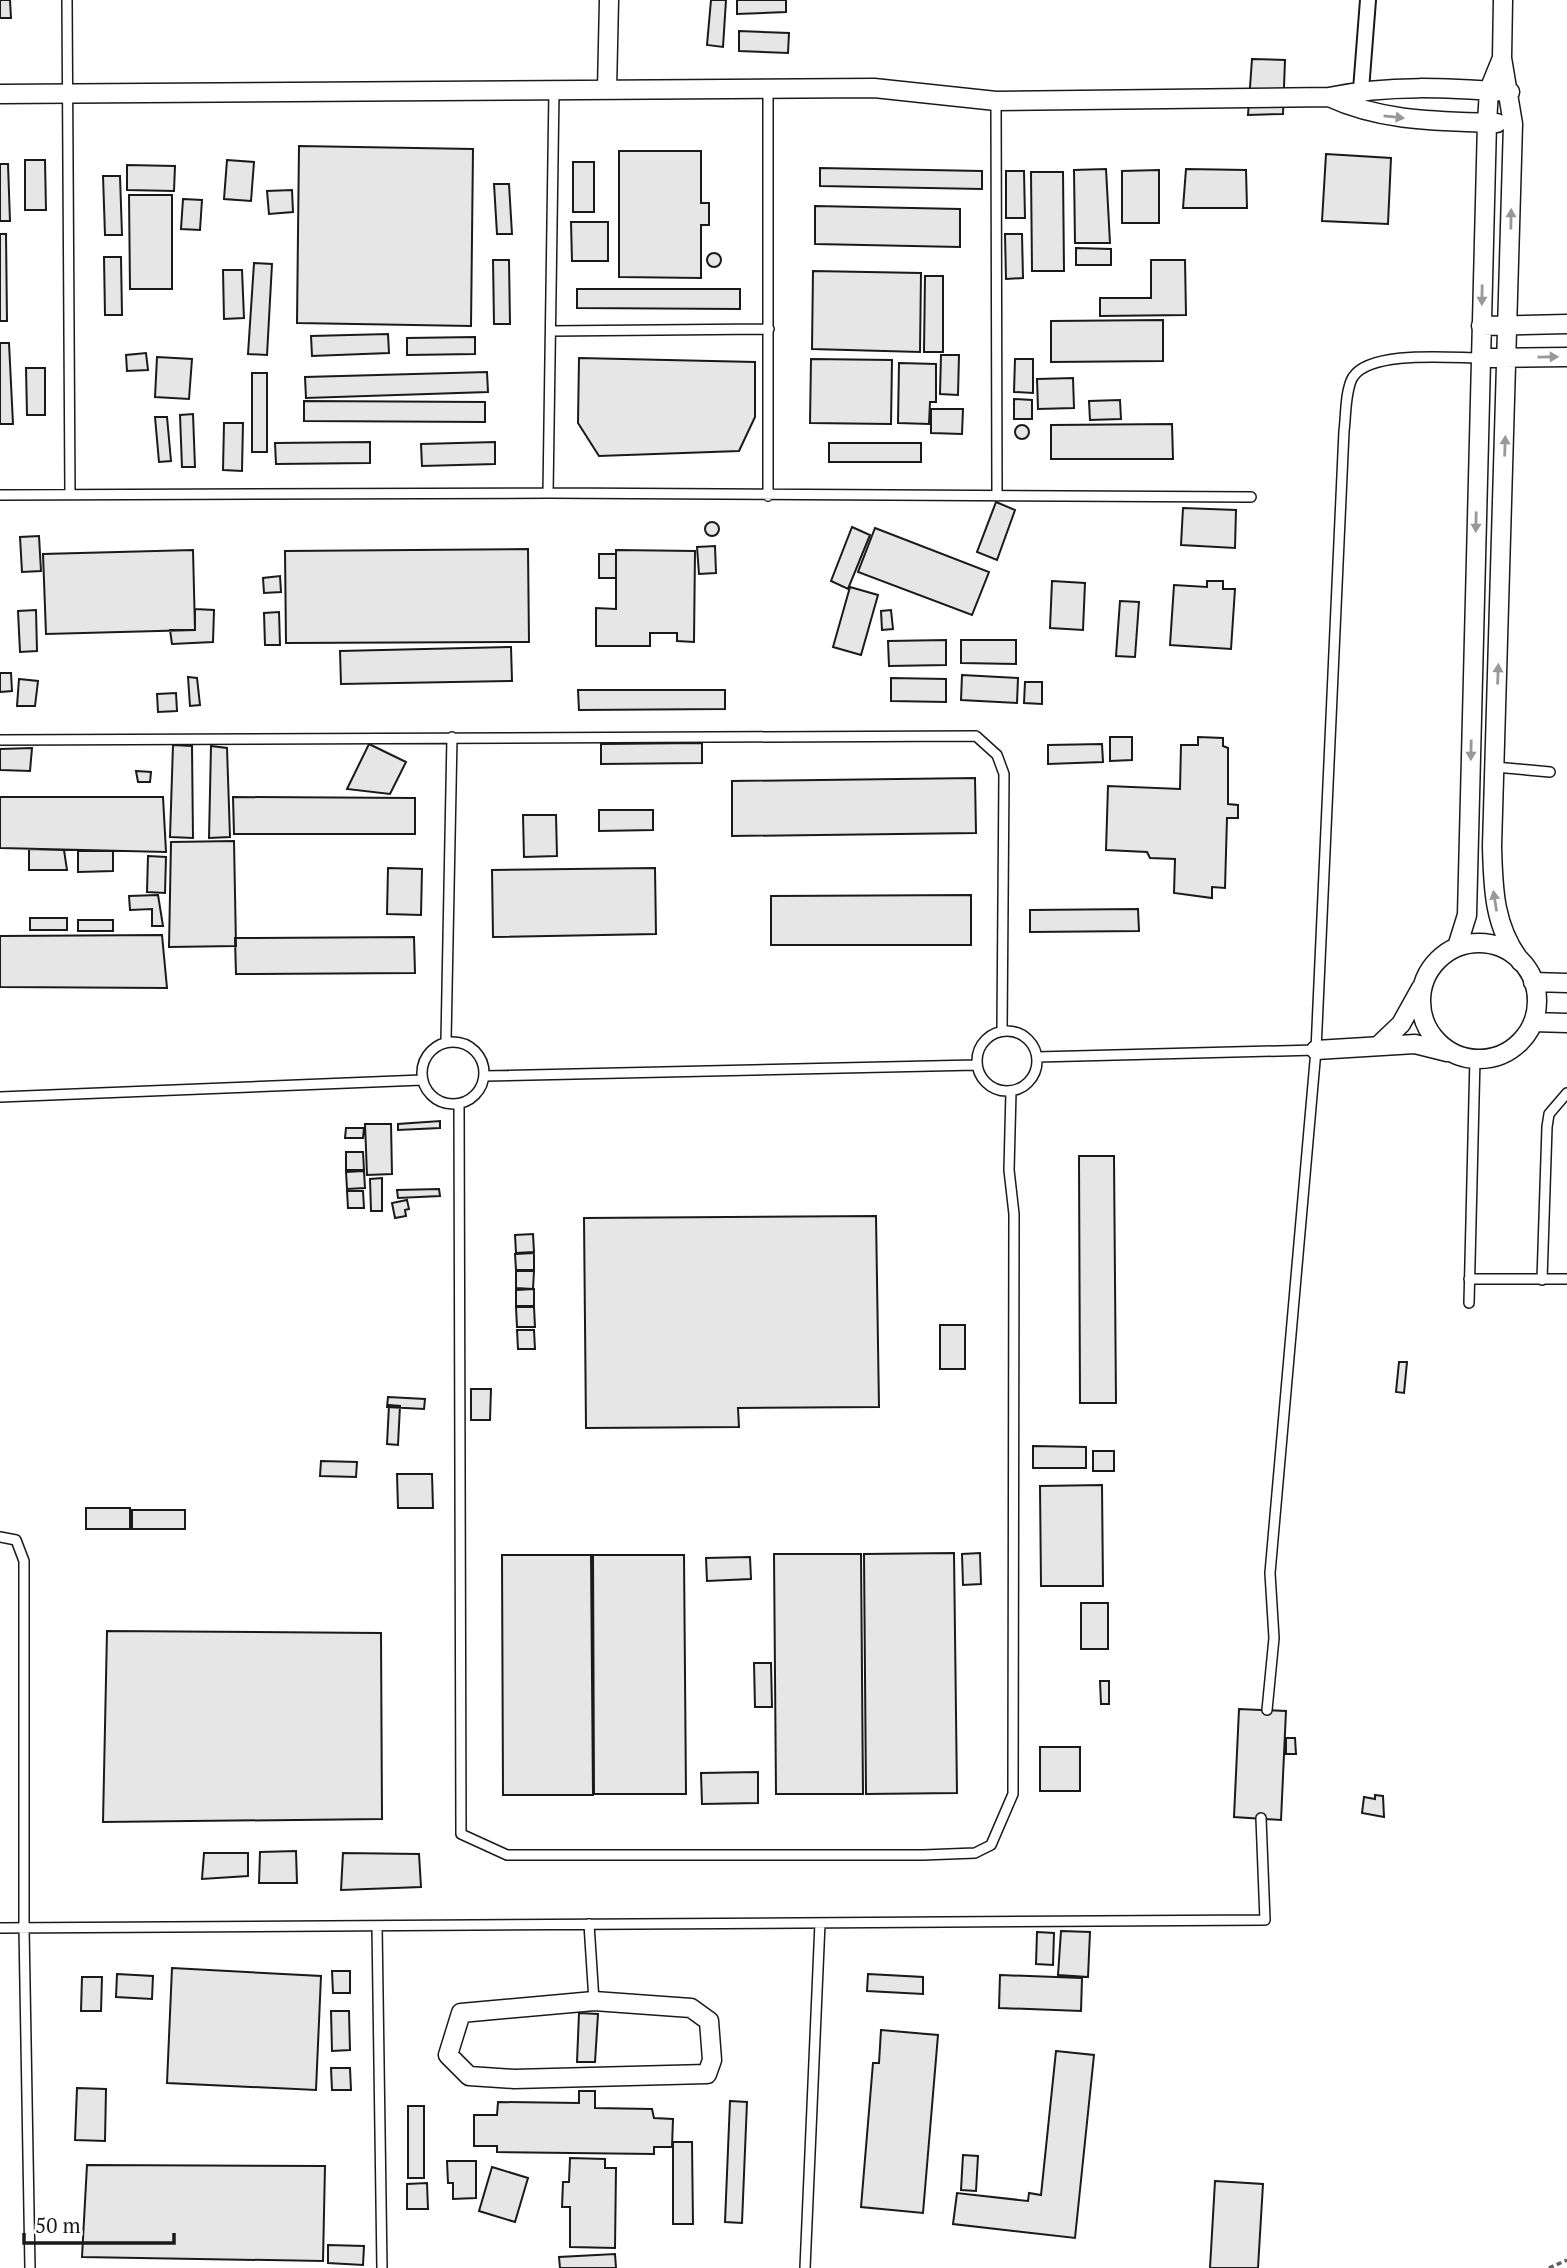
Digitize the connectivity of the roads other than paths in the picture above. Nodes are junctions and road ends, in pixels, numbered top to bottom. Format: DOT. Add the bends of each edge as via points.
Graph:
graph roads {
  1 [pos="67,0"];
  2 [pos="608,0"];
  3 [pos="1368,0"];
  4 [pos="1503,0"];
  5 [pos="1502,58"];
  6 [pos="768,89"];
  7 [pos="554,90"];
  8 [pos="607,90"];
  9 [pos="1361,90"];
  10 [pos="1489,90"];
  11 [pos="1510,92"];
  12 [pos="0,94"];
  13 [pos="67,94"];
  14 [pos="1329,97"];
  15 [pos="996,101"];
  16 [pos="1487,122"];
  17 [pos="1513,124"];
  18 [pos="1567,324"];
  19 [pos="1481,326"];
  20 [pos="1509,326"];
  21 [pos="769,329"];
  22 [pos="551,331"];
  23 [pos="1567,357"];
  24 [pos="1480,358"];
  25 [pos="1508,358"];
  26 [pos="548,493"];
  27 [pos="70,494"];
  28 [pos="0,495"];
  29 [pos="768,496"];
  30 [pos="996,496"];
  31 [pos="1251,497"];
  32 [pos="452,737"];
  33 [pos="0,740"];
  34 [pos="1495,767"];
  35 [pos="1550,772"];
  36 [pos="1457,947"];
  37 [pos="1521,962"];
  38 [pos="1534,982"];
  39 [pos="1567,983"];
  40 [pos="1423,984"];
  41 [pos="1533,1022"];
  42 [pos="1567,1023"];
  43 [pos="1002,1030"];
  44 [pos="446,1041"];
  45 [pos="1380,1044"];
  46 [pos="1315,1050"];
  47 [pos="1455,1054"];
  48 [pos="1037,1057"];
  49 [pos="1475,1058"];
  50 [pos="976,1065"];
  51 [pos="485,1076"];
  52 [pos="422,1080"];
  53 [pos="1011,1091"];
  54 [pos="1567,1093"];
  55 [pos="0,1097"];
  56 [pos="460,1104"];
  57 [pos="1469,1279"];
  58 [pos="1567,1279"];
  59 [pos="1542,1280"];
  60 [pos="1469,1303"];
  61 [pos="0,1537"];
  62 [pos="1267,1710"];
  63 [pos="1261,1818"];
  64 [pos="820,1923"];
  65 [pos="589,1924"];
  66 [pos="377,1926"];
  67 [pos="0,1928"];
  68 [pos="24,1928"];
  69 [pos="594,2001"];
  70 [pos="30,2268"];
  71 [pos="382,2268"];
  72 [pos="805,2268"];
  1 -- 13 [label="lane"];
  2 -- 8 [label="street"];
  3 -- 9 [label="street"];
  4 -- 5 [label="street"];
  5 -- 10 [label="street"];
  5 -- 11 [label="street"];
  6 -- 8 [label="street"];
  6 -- 15 [label="street" via="874,88"];
  6 -- 21 [label="lane"];
  7 -- 8 [label="street"];
  7 -- 13 [label="street"];
  7 -- 22 [label="lane"];
  9 -- 10 [label="street"];
  9 -- 14 [label="street"];
  10 -- 11 [label="street"];
  10 -- 16 [label="street"];
  11 -- 17 [label="street"];
  12 -- 13 [label="street"];
  13 -- 27 [label="lane"];
  14 -- 15 [label="street"];
  14 -- 16 [label="street, one-way" via="1380,116"];
  15 -- 30 [label="lane"];
  16 -- 17 [label="street"];
  16 -- 19 [label="street, one-way"];
  20 -- 17 [label="street, one-way"];
  18 -- 20 [label="street"];
  19 -- 20 [label="street"];
  19 -- 24 [label="street"];
  20 -- 25 [label="street"];
  21 -- 22 [label="lane"];
  21 -- 29 [label="lane"];
  22 -- 26 [label="lane"];
  25 -- 23 [label="street, one-way"];
  24 -- 25 [label="street"];
  24 -- 36 [label="street, one-way" via="1466,915"];
  24 -- 46 [label="lane" via="1381,362 1360,369 1351,379 1344,432"];
  34 -- 25 [label="street, one-way"];
  26 -- 27 [label="lane"];
  26 -- 29 [label="lane"];
  27 -- 28 [label="lane"];
  29 -- 30 [label="lane"];
  30 -- 31 [label="lane"];
  32 -- 33 [label="lane"];
  32 -- 43 [label="lane" via="976,736 997,755 1004,774"];
  32 -- 44 [label="lane"];
  34 -- 35 [label="lane"];
  37 -- 34 [label="street, one-way" via="1502,932 1492,884"];
  36 -- 37 [label="street" via="1488,944"];
  36 -- 40 [label="street" via="1440,958"];
  37 -- 38 [label="street"];
  38 -- 39 [label="street"];
  38 -- 41 [label="street"];
  40 -- 45 [label="street" via="1401,1024"];
  40 -- 47 [label="street" via="1421,1005 1426,1025 1438,1042"];
  41 -- 42 [label="street"];
  41 -- 49 [label="street" via="1514,1047 1496,1056"];
  43 -- 48 [label="lane" via="1029,1040"];
  43 -- 50 [label="lane" via="980,1046"];
  44 -- 51 [label="lane" via="466,1044 481,1057"];
  44 -- 52 [label="lane" via="429,1051 421,1069"];
  45 -- 46 [label="street"];
  45 -- 47 [label="street" via="1415,1044"];
  46 -- 48 [label="lane"];
  46 -- 62 [label="lane" via="1270,1573 1274,1638"];
  47 -- 49 [label="street"];
  48 -- 53 [label="lane" via="1028,1083"];
  49 -- 57 [label="lane"];
  50 -- 51 [label="lane"];
  50 -- 53 [label="lane" via="992,1088"];
  51 -- 56 [label="lane" via="477,1095"];
  52 -- 55 [label="lane"];
  52 -- 56 [label="lane" via="439,1102"];
  53 -- 56 [label="lane" via="1013,1794 990,1846 975,1853 923,1855 508,1855 461,1834"];
  54 -- 59 [label="lane" via="1549,1114 1546,1127"];
  57 -- 59 [label="lane"];
  57 -- 60 [label="lane"];
  58 -- 59 [label="lane"];
  61 -- 68 [label="lane" via="16,1540 24,1561"];
  63 -- 64 [label="lane" via="1265,1920"];
  64 -- 65 [label="lane"];
  64 -- 72 [label="lane"];
  65 -- 66 [label="lane"];
  65 -- 69 [label="lane"];
  66 -- 68 [label="lane"];
  66 -- 71 [label="lane"];
  67 -- 68 [label="lane"];
  68 -- 70 [label="lane"];
  69 -- 69 [label="street" via="461,2013 448,2055 470,2076 707,2074 712,2060 709,2021 691,2008"];
}
